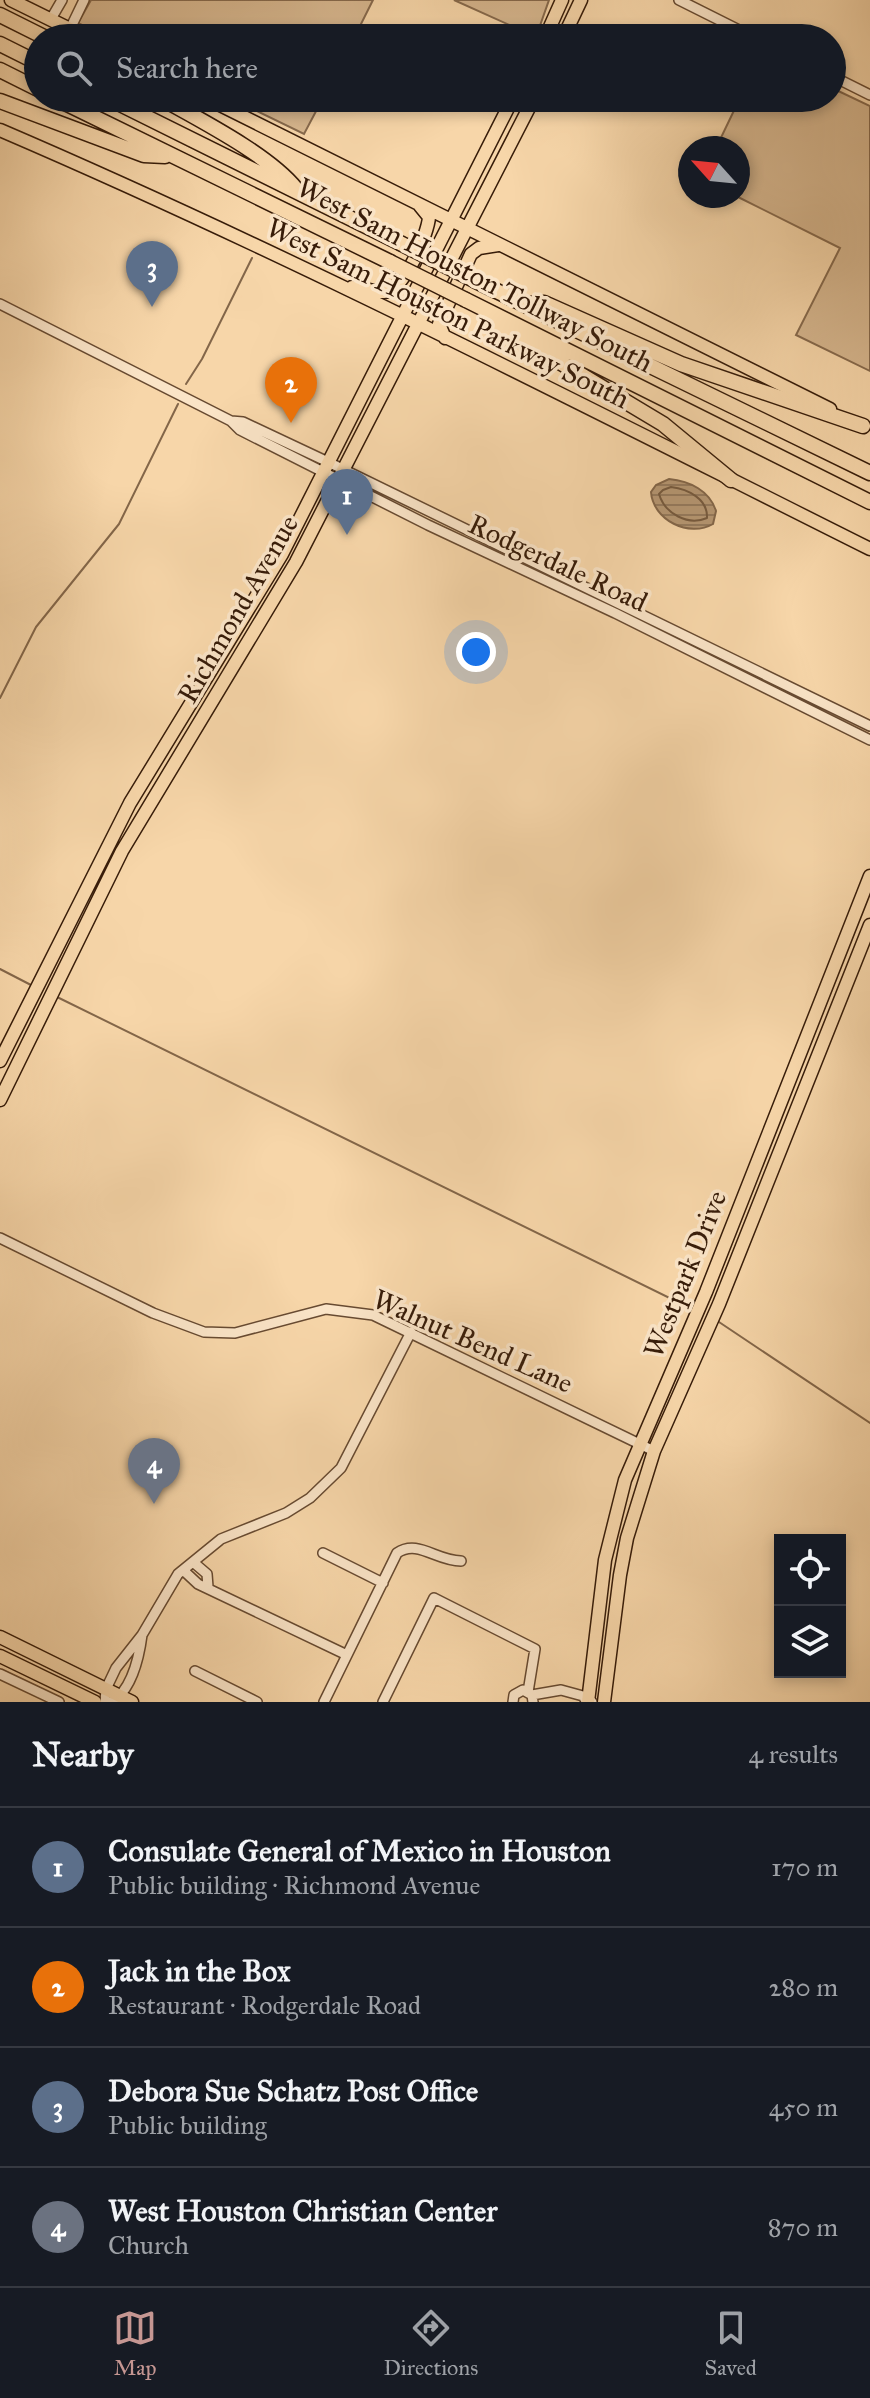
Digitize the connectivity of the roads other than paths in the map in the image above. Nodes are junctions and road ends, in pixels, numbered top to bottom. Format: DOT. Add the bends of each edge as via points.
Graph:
graph roads {
  1 [pos="11,0"];
  2 [pos="62,0"];
  3 [pos="84,0"];
  4 [pos="562,0"];
  5 [pos="573,0"];
  6 [pos="581,0"];
  7 [pos="679,0"];
  8 [pos="0,15"];
  9 [pos="51,19"];
  10 [pos="572,20"];
  11 [pos="60,24"];
  12 [pos="72,24"];
  13 [pos="551,24"];
  14 [pos="570,24"];
  15 [pos="727,24"];
  16 [pos="24,27"];
  17 [pos="0,44"];
  18 [pos="24,56"];
  19 [pos="0,70"];
  20 [pos="24,82"];
  21 [pos="846,83"];
  22 [pos="870,95"];
  23 [pos="0,101"];
  24 [pos="24,110"];
  25 [pos="29,112"];
  26 [pos="84,112"];
  27 [pos="136,112"];
  28 [pos="186,112"];
  29 [pos="234,112"];
  30 [pos="507,112"];
  31 [pos="517,112"];
  32 [pos="527,112"];
  33 [pos="498,125"];
  34 [pos="0,130"];
  35 [pos="511,141"];
  36 [pos="174,156"];
  37 [pos="491,180"];
  38 [pos="298,193"];
  39 [pos="419,205"];
  40 [pos="450,219"];
  41 [pos="467,228"];
  42 [pos="498,245"];
  43 [pos="345,286"];
  44 [pos="465,301"];
  45 [pos="0,304"];
  46 [pos="523,304"];
  47 [pos="401,315"];
  48 [pos="418,324"];
  49 [pos="445,338"];
  50 [pos="866,427"];
  51 [pos="733,433"];
  52 [pos="326,467"];
  53 [pos="870,473"];
  54 [pos="341,475"];
  55 [pos="731,480"];
  56 [pos="870,491"];
  57 [pos="870,502"];
  58 [pos="437,515"];
  59 [pos="428,525"];
  60 [pos="870,549"];
  61 [pos="282,554"];
  62 [pos="296,562"];
  63 [pos="541,565"];
  64 [pos="536,576"];
  65 [pos="617,608"];
  66 [pos="228,645"];
  67 [pos="715,651"];
  68 [pos="241,653"];
  69 [pos="710,661"];
  70 [pos="802,694"];
  71 [pos="797,704"];
  72 [pos="870,726"];
  73 [pos="170,736"];
  74 [pos="870,740"];
  75 [pos="186,745"];
  76 [pos="111,838"];
  77 [pos="122,851"];
  78 [pos="870,876"];
  79 [pos="68,923"];
  80 [pos="870,925"];
  81 [pos="84,930"];
  82 [pos="0,1061"];
  83 [pos="0,1100"];
  84 [pos="0,1238"];
  85 [pos="411,1332"];
  86 [pos="639,1444"];
  87 [pos="654,1451"];
  88 [pos="611,1534"];
  89 [pos="627,1538"];
  90 [pos="323,1553"];
  91 [pos="461,1561"];
  92 [pos="193,1562"];
  93 [pos="183,1570"];
  94 [pos="383,1583"];
  95 [pos="208,1587"];
  96 [pos="598,1616"];
  97 [pos="614,1618"];
  98 [pos="142,1635"];
  99 [pos="0,1637"];
  100 [pos="347,1655"];
  101 [pos="0,1656"];
  102 [pos="195,1671"];
  103 [pos="1,1676"];
  104 [pos="105,1696"];
  105 [pos="531,1696"];
  106 [pos="122,1700"];
  107 [pos="59,1702"];
  108 [pos="95,1702"];
  109 [pos="257,1702"];
  110 [pos="324,1702"];
  111 [pos="383,1702"];
  112 [pos="513,1702"];
  113 [pos="588,1702"];
  114 [pos="604,1702"];
  1 -- 9 [label="main road"];
  2 -- 9 [label="street"];
  3 -- 12 [label="street"];
  4 -- 13 [label="main road"];
  5 -- 10 [label="main road"];
  6 -- 10 [label="main road"];
  7 -- 15 [label="street"];
  8 -- 16 [label="highway"];
  9 -- 11 [label="main road"];
  10 -- 14 [label="main road"];
  17 -- 18 [label="highway"];
  19 -- 20 [label="highway"];
  21 -- 22 [label="street"];
  23 -- 24 [label="highway"];
  25 -- 36 [label="highway" via="144,155"];
  26 -- 36 [label="highway, West Sam Houston Tollway South"];
  27 -- 38 [label="highway, West Sam Houston Tollway South"];
  28 -- 38 [label="highway" via="284,173"];
  29 -- 39 [label="main road"];
  30 -- 33 [label="main road, Richmond Avenue"];
  31 -- 35 [label="main road"];
  32 -- 35 [label="main road, Richmond Avenue"];
  33 -- 37 [label="main road" via="502,144"];
  33 -- 40 [label="main road, Richmond Avenue"];
  34 -- 43 [label="main road, West Sam Houston Parkway South"];
  35 -- 37 [label="main road, Richmond Avenue"];
  36 -- 44 [label="highway, West Sam Houston Tollway South, bridge"];
  37 -- 41 [label="main road, Richmond Avenue"];
  38 -- 46 [label="highway, West Sam Houston Tollway South, bridge"];
  39 -- 40 [label="main road"];
  39 -- 43 [label="main road" via="429,217 428,231 401,282 384,292"];
  40 -- 41 [label="main road"];
  40 -- 47 [label="main road, Richmond Avenue"];
  41 -- 42 [label="main road"];
  41 -- 48 [label="main road, Richmond Avenue"];
  42 -- 49 [label="main road" via="471,254 439,324"];
  42 -- 50 [label="main road"];
  43 -- 47 [label="main road, West Sam Houston Parkway South"];
  44 -- 51 [label="highway, West Sam Houston Tollway South"];
  44 -- 55 [label="highway" via="663,424"];
  45 -- 52 [label="street, Rodgerdale Road"];
  46 -- 50 [label="highway" via="544,303 681,364"];
  46 -- 53 [label="highway, West Sam Houston Tollway South"];
  47 -- 48 [label="main road, West Sam Houston Parkway South"];
  47 -- 52 [label="main road, Richmond Avenue"];
  48 -- 49 [label="main road, West Sam Houston Parkway South"];
  48 -- 54 [label="main road, Richmond Avenue"];
  49 -- 55 [label="main road, West Sam Houston Parkway South"];
  51 -- 56 [label="highway" via="760,438"];
  51 -- 57 [label="highway, West Sam Houston Tollway South"];
  52 -- 54 [label="street, Rodgerdale Road"];
  52 -- 61 [label="main road, Richmond Avenue"];
  54 -- 58 [label="street, Rodgerdale Road"];
  54 -- 59 [label="street, Rodgerdale Road"];
  54 -- 62 [label="main road, Richmond Avenue"];
  55 -- 60 [label="main road, West Sam Houston Parkway South"];
  58 -- 59 [label="street"];
  58 -- 63 [label="street, Rodgerdale Road"];
  59 -- 64 [label="street, Rodgerdale Road"];
  61 -- 62 [label="main road"];
  61 -- 66 [label="main road, Richmond Avenue"];
  62 -- 68 [label="main road, Richmond Avenue"];
  63 -- 64 [label="street"];
  63 -- 65 [label="street, Rodgerdale Road"];
  64 -- 65 [label="street, Rodgerdale Road"];
  65 -- 67 [label="street, Rodgerdale Road"];
  65 -- 69 [label="street, Rodgerdale Road"];
  66 -- 68 [label="main road"];
  66 -- 73 [label="main road, Richmond Avenue"];
  67 -- 69 [label="street"];
  67 -- 70 [label="street, Rodgerdale Road"];
  68 -- 75 [label="main road, Richmond Avenue"];
  69 -- 71 [label="street, Rodgerdale Road"];
  70 -- 71 [label="street"];
  70 -- 72 [label="street, Rodgerdale Road"];
  71 -- 74 [label="street, Rodgerdale Road"];
  73 -- 75 [label="main road"];
  73 -- 76 [label="main road, Richmond Avenue"];
  75 -- 77 [label="main road, Richmond Avenue"];
  76 -- 77 [label="main road"];
  76 -- 79 [label="main road, Richmond Avenue"];
  77 -- 81 [label="main road, Richmond Avenue"];
  78 -- 86 [label="main road, Westpark Drive" via="706,1292"];
  79 -- 81 [label="main road"];
  79 -- 82 [label="main road, Richmond Avenue"];
  80 -- 87 [label="main road, Westpark Drive" via="719,1304"];
  81 -- 83 [label="main road, Richmond Avenue"];
  84 -- 85 [label="street, Walnut Bend Lane" via="204,1332 235,1333 326,1309 373,1315"];
  85 -- 86 [label="street, Walnut Bend Lane"];
  85 -- 92 [label="street" via="341,1468 310,1498 221,1539"];
  86 -- 87 [label="street, Walnut Bend Lane"];
  86 -- 88 [label="main road, Westpark Drive"];
  87 -- 89 [label="main road, Westpark Drive"];
  88 -- 89 [label="main road"];
  88 -- 96 [label="main road, Westpark Drive"];
  89 -- 97 [label="main road, Westpark Drive"];
  90 -- 94 [label="street"];
  91 -- 94 [label="street" via="406,1547 397,1553"];
  92 -- 93 [label="street"];
  92 -- 95 [label="street" via="207,1574"];
  93 -- 95 [label="street"];
  93 -- 98 [label="street"];
  94 -- 100 [label="street"];
  95 -- 100 [label="street"];
  96 -- 97 [label="main road"];
  96 -- 113 [label="main road, Westpark Drive"];
  97 -- 114 [label="main road, Westpark Drive"];
  98 -- 104 [label="street" via="116,1668"];
  98 -- 106 [label="street"];
  99 -- 104 [label="main road"];
  100 -- 110 [label="street"];
  101 -- 108 [label="main road"];
  102 -- 109 [label="street"];
  103 -- 107 [label="street"];
  104 -- 106 [label="main road"];
  105 -- 111 [label="street" via="535,1649 434,1598"];
  105 -- 112 [label="street" via="516,1692"];
  105 -- 113 [label="street" via="561,1690"];
}
